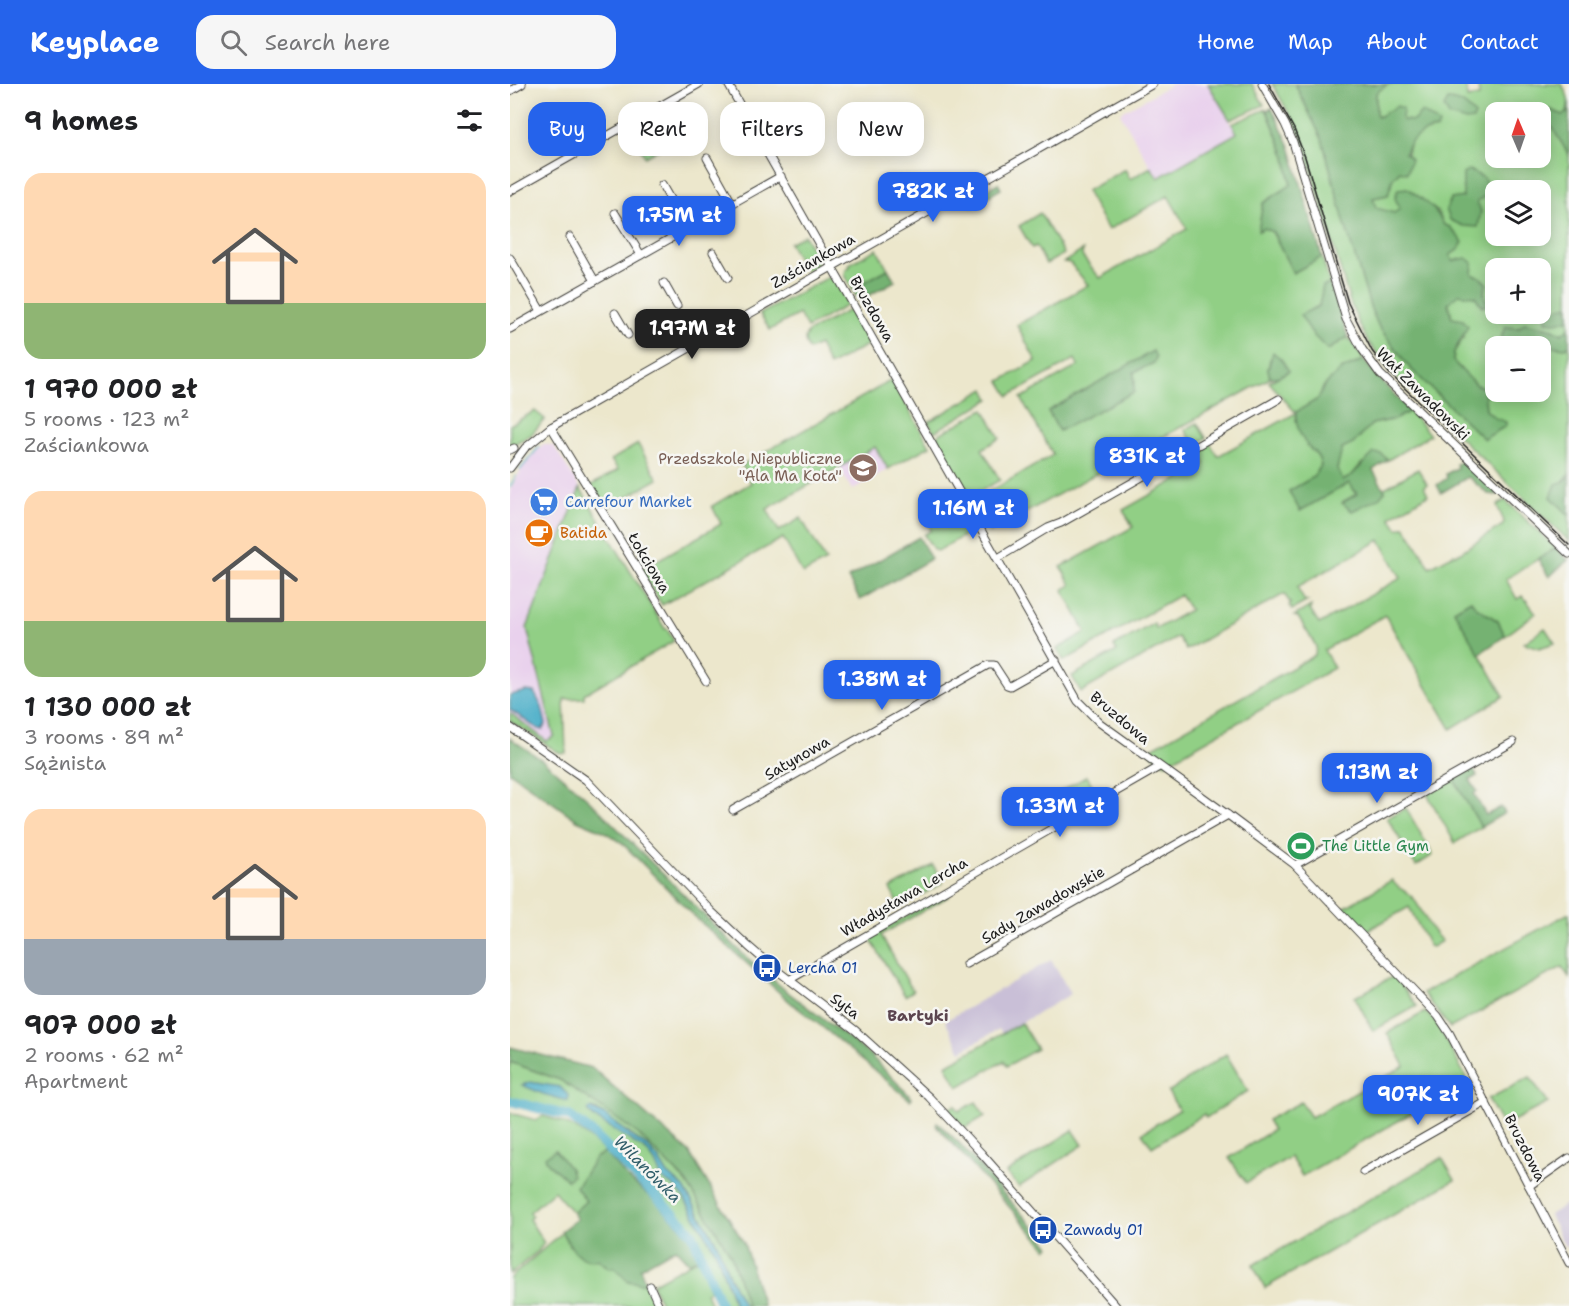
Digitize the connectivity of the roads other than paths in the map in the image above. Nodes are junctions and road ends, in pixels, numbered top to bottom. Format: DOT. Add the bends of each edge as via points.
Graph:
graph roads {
  1 [pos="522,84"];
  2 [pos="699,84"];
  3 [pos="728,84"];
  4 [pos="1153,84"];
  5 [pos="1262,84"];
  6 [pos="510,91"];
  7 [pos="707,158"];
  8 [pos="781,176"];
  9 [pos="662,185"];
  10 [pos="510,191"];
  11 [pos="732,204"];
  12 [pos="615,213"];
  13 [pos="687,229"];
  14 [pos="570,237"];
  15 [pos="712,252"];
  16 [pos="641,255"];
  17 [pos="510,258"];
  18 [pos="832,266"];
  19 [pos="728,278"];
  20 [pos="595,281"];
  21 [pos="664,283"];
  22 [pos="677,306"];
  23 [pos="541,311"];
  24 [pos="615,313"];
  25 [pos="510,329"];
  26 [pos="628,335"];
  27 [pos="1279,399"];
  28 [pos="551,427"];
  29 [pos="510,468"];
  30 [pos="1569,554"];
  31 [pos="998,558"];
  32 [pos="1056,660"];
  33 [pos="705,681"];
  34 [pos="510,727"];
  35 [pos="1513,742"];
  36 [pos="1159,767"];
  37 [pos="733,810"];
  38 [pos="1228,815"];
  39 [pos="1294,865"];
  40 [pos="966,964"];
  41 [pos="789,980"];
  42 [pos="1486,1102"];
  43 [pos="1569,1158"];
  44 [pos="1363,1172"];
  45 [pos="1529,1186"];
  46 [pos="1569,1263"];
  47 [pos="650,1286"];
  48 [pos="659,1306"];
  49 [pos="1116,1306"];
  1 -- 6 [label="street"];
  2 -- 10 [label="street"];
  3 -- 8 [label="street, Bruzdowa"];
  4 -- 18 [label="street, Zaściankowa"];
  5 -- 30 [label="street, Wał Zawadowski" via="1293,142 1346,319 1358,344 1380,374"];
  7 -- 11 [label="street"];
  8 -- 11 [label="street"];
  8 -- 18 [label="street, Bruzdowa"];
  9 -- 13 [label="street"];
  11 -- 13 [label="street"];
  12 -- 16 [label="street"];
  13 -- 16 [label="street"];
  14 -- 20 [label="street"];
  15 -- 19 [label="street"];
  16 -- 20 [label="street"];
  17 -- 23 [label="street"];
  18 -- 28 [label="street, Zaściankowa"];
  18 -- 31 [label="street, Bruzdowa"];
  20 -- 23 [label="street"];
  21 -- 22 [label="street"];
  23 -- 25 [label="street"];
  24 -- 26 [label="street"];
  27 -- 31 [label="street"];
  28 -- 29 [label="street, Zaściankowa" via="525,447"];
  28 -- 33 [label="street, Łokciowa"];
  31 -- 32 [label="street, Bruzdowa"];
  32 -- 36 [label="street, Bruzdowa" via="1083,707"];
  32 -- 37 [label="street, Satynowa" via="1010,686 994,665 988,665"];
  34 -- 41 [label="street, Syta" via="586,780 711,911"];
  35 -- 39 [label="street"];
  36 -- 38 [label="street, Bruzdowa"];
  36 -- 41 [label="street, Władysława Lercha"];
  38 -- 39 [label="street, Bruzdowa"];
  38 -- 40 [label="street, Sady Zawadowskie"];
  39 -- 42 [label="street, Bruzdowa" via="1440,1019"];
  41 -- 49 [label="street, Syta" via="855,1030 929,1097"];
  42 -- 44 [label="street"];
  42 -- 45 [label="street, Bruzdowa"];
  43 -- 45 [label="street"];
  45 -- 46 [label="street, Bruzdowa"];
  47 -- 48 [label="street"];
}
